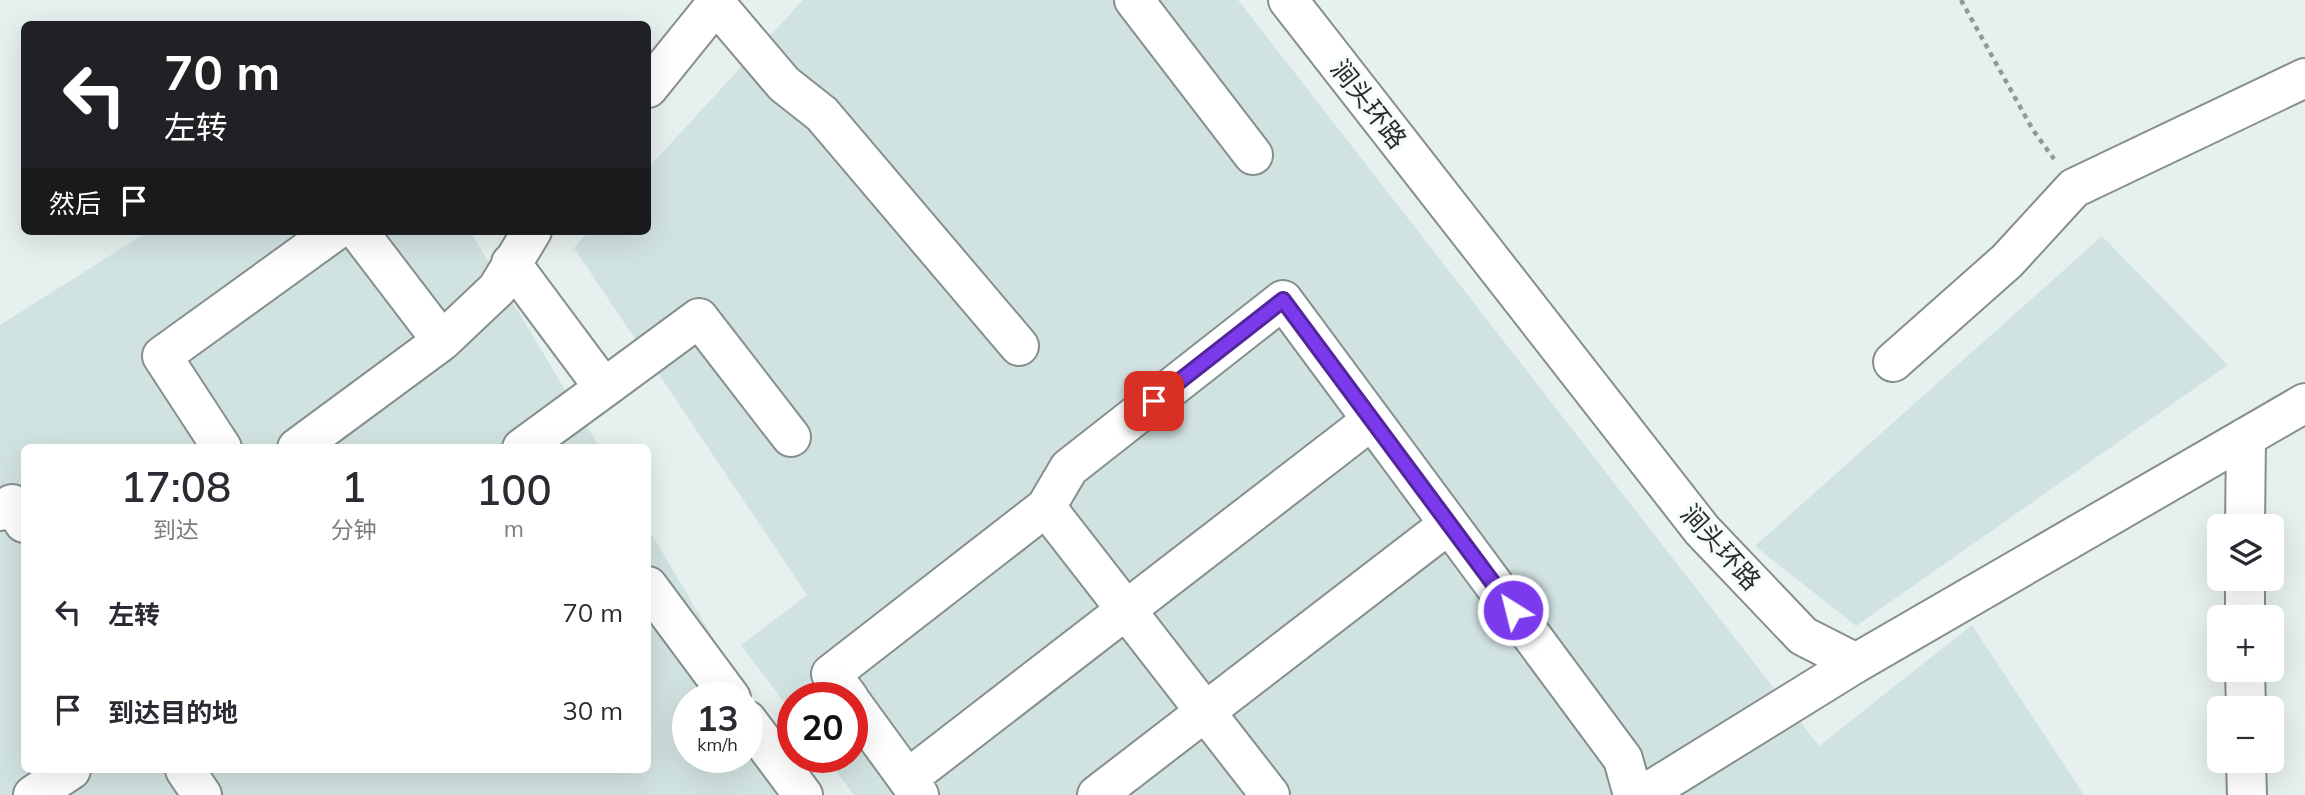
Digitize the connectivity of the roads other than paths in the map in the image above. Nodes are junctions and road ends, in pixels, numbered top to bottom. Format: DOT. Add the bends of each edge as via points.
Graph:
graph roads {
  1 [pos="1134,0"];
  2 [pos="1288,0"];
  3 [pos="718,2"];
  4 [pos="2305,78"];
  5 [pos="651,84"];
  6 [pos="1253,155"];
  7 [pos="329,235"];
  8 [pos="361,235"];
  9 [pos="529,235"];
  10 [pos="511,263"];
  11 [pos="442,341"];
  12 [pos="1019,346"];
  13 [pos="1893,362"];
  14 [pos="604,388"];
  15 [pos="2305,403"];
  16 [pos="1372,420"];
  17 [pos="2246,437"];
  18 [pos="791,438"];
  19 [pos="219,444"];
  20 [pos="302,444"];
  21 [pos="535,444"];
  22 [pos="1046,508"];
  23 [pos="0,511"];
  24 [pos="2245,514"];
  25 [pos="21,518"];
  26 [pos="1449,524"];
  27 [pos="651,590"];
  28 [pos="1126,610"];
  29 [pos="1856,663"];
  30 [pos="719,682"];
  31 [pos="837,682"];
  32 [pos="1206,712"];
  33 [pos="868,725"];
  34 [pos="763,741"];
  35 [pos="66,773"];
  36 [pos="187,773"];
  37 [pos="2246,773"];
  38 [pos="913,787"];
  39 [pos="33,795"];
  40 [pos="202,795"];
  41 [pos="803,795"];
  42 [pos="1097,795"];
  43 [pos="1270,795"];
  44 [pos="1633,795"];
  45 [pos="1643,795"];
  46 [pos="2247,795"];
  1 -- 6 [label="street"];
  2 -- 29 [label="street, 涧头环路" via="1702,530 1803,636"];
  3 -- 5 [label="street"];
  3 -- 12 [label="street" via="784,84 822,114"];
  4 -- 13 [label="street" via="2074,188 2007,261"];
  7 -- 19 [label="street" via="162,356"];
  8 -- 11 [label="street"];
  9 -- 10 [label="street"];
  10 -- 11 [label="street" via="497,289"];
  10 -- 14 [label="street"];
  11 -- 20 [label="street"];
  14 -- 18 [label="street" via="699,318"];
  14 -- 21 [label="street"];
  15 -- 17 [label="street"];
  16 -- 22 [label="street" via="1283,300 1069,468"];
  16 -- 26 [label="street"];
  16 -- 28 [label="street"];
  17 -- 24 [label="street"];
  17 -- 29 [label="street"];
  22 -- 28 [label="street"];
  22 -- 31 [label="street" via="831,674"];
  23 -- 25 [label="street" via="12,504"];
  26 -- 32 [label="street"];
  26 -- 44 [label="street" via="1623,759"];
  27 -- 30 [label="street"];
  28 -- 32 [label="street"];
  28 -- 38 [label="street"];
  29 -- 45 [label="street"];
  32 -- 42 [label="street"];
  32 -- 43 [label="street"];
  33 -- 38 [label="street"];
  34 -- 41 [label="street"];
  35 -- 39 [label="street"];
  36 -- 40 [label="street"];
  37 -- 46 [label="street"];
}
